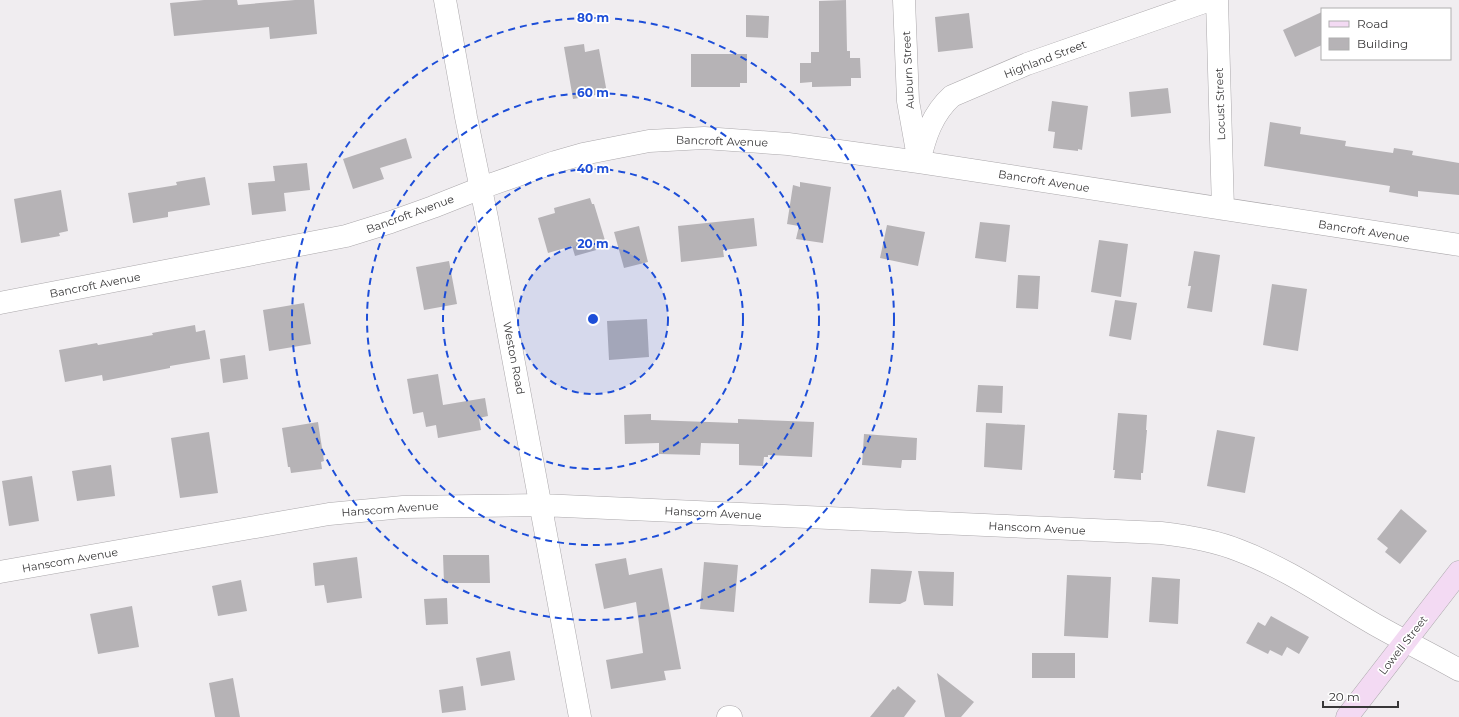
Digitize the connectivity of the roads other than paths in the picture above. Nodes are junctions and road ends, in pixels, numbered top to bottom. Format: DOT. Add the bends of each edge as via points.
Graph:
graph roads {
  1 [pos="445,0"];
  2 [pos="904,0"];
  3 [pos="1210,0"];
  4 [pos="1217,0"];
  5 [pos="919,162"];
  6 [pos="480,188"];
  7 [pos="1223,209"];
  8 [pos="1459,245"];
  9 [pos="0,303"];
  10 [pos="542,505"];
  11 [pos="0,572"];
  12 [pos="1459,572"];
  13 [pos="1407,641"];
  14 [pos="1459,670"];
  15 [pos="580,717"];
  16 [pos="728,717"];
  17 [pos="731,717"];
  18 [pos="1348,717"];
  1 -- 6 [label="street, Weston Road"];
  2 -- 5 [label="street, Auburn Street" via="908,101"];
  3 -- 5 [label="street, Highland Street" via="1027,64 952,96 933,119"];
  4 -- 7 [label="street, Locust Street"];
  5 -- 6 [label="street, Bancroft Avenue" via="781,143 704,138 675,139 649,141 583,154"];
  5 -- 7 [label="street, Bancroft Avenue"];
  6 -- 9 [label="street, Bancroft Avenue" via="398,220 346,236"];
  6 -- 10 [label="street, Weston Road"];
  7 -- 8 [label="street, Bancroft Avenue"];
  10 -- 11 [label="street, Hanscom Avenue" via="403,507 354,511"];
  10 -- 13 [label="street, Hanscom Avenue" via="1145,532 1181,536 1220,544 1260,559"];
  10 -- 15 [label="street, Weston Road"];
  12 -- 13 [label="main road, Lowell Street"];
  13 -- 14 [label="street, Hanscom Avenue"];
  13 -- 18 [label="main road, Lowell Street"];
  16 -- 17 [label="street"];
}
